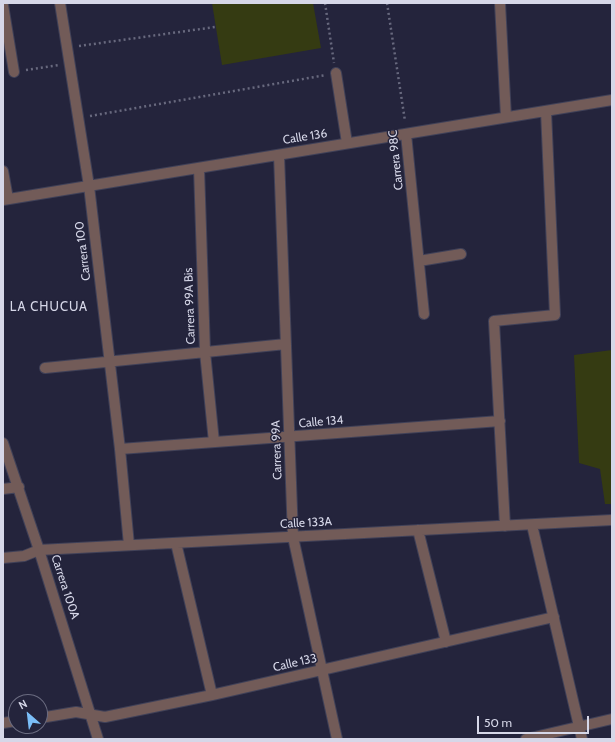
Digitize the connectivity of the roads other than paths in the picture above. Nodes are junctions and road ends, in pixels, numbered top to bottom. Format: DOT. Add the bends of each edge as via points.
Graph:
graph roads {
  1 [pos="60,3"];
  2 [pos="500,3"];
  3 [pos="3,5"];
  4 [pos="14,72"];
  5 [pos="336,73"];
  6 [pos="612,100"];
  7 [pos="546,111"];
  8 [pos="506,117"];
  9 [pos="406,134"];
  10 [pos="347,143"];
  11 [pos="279,155"];
  12 [pos="199,168"];
  13 [pos="3,171"];
  14 [pos="89,186"];
  15 [pos="5,200"];
  16 [pos="461,254"];
  17 [pos="419,261"];
  18 [pos="424,314"];
  19 [pos="286,344"];
  20 [pos="205,352"];
  21 [pos="109,361"];
  22 [pos="45,368"];
  23 [pos="500,421"];
  24 [pos="289,437"];
  25 [pos="214,442"];
  26 [pos="3,444"];
  27 [pos="120,449"];
  28 [pos="19,487"];
  29 [pos="3,489"];
  30 [pos="612,520"];
  31 [pos="532,525"];
  32 [pos="505,526"];
  33 [pos="418,530"];
  34 [pos="293,537"];
  35 [pos="176,543"];
  36 [pos="130,545"];
  37 [pos="39,550"];
  38 [pos="3,558"];
  39 [pos="554,618"];
  40 [pos="446,642"];
  41 [pos="321,670"];
  42 [pos="212,695"];
  43 [pos="92,715"];
  44 [pos="48,717"];
  45 [pos="612,718"];
  46 [pos="579,726"];
  47 [pos="98,739"];
  48 [pos="337,739"];
  49 [pos="526,739"];
  50 [pos="582,739"];
  1 -- 14 [label="street, Carrera 100"];
  2 -- 8 [label="street"];
  3 -- 4 [label="street"];
  5 -- 10 [label="street"];
  6 -- 7 [label="street, Calle 136"];
  7 -- 8 [label="street, Calle 136"];
  7 -- 23 [label="street" via="555,314 494,321"];
  8 -- 9 [label="street, Calle 136"];
  9 -- 10 [label="street, Calle 136"];
  9 -- 17 [label="street, Carrera 98C"];
  10 -- 11 [label="street, Calle 136"];
  11 -- 12 [label="street, Calle 136"];
  11 -- 19 [label="street, Carrera 99A"];
  12 -- 14 [label="street, Calle 136"];
  12 -- 20 [label="street, Carrera 99A Bis"];
  13 -- 15 [label="street"];
  14 -- 15 [label="street, Calle 136"];
  14 -- 21 [label="street, Carrera 100"];
  16 -- 17 [label="street"];
  17 -- 18 [label="street, Carrera 98C"];
  19 -- 20 [label="street"];
  19 -- 24 [label="street, Carrera 99A"];
  20 -- 21 [label="street"];
  20 -- 25 [label="street, Carrera 99A Bis"];
  21 -- 22 [label="street"];
  21 -- 27 [label="street, Carrera 100"];
  23 -- 24 [label="street, Calle 134"];
  23 -- 32 [label="street"];
  24 -- 25 [label="street, Calle 134"];
  24 -- 34 [label="street, Carrera 99A"];
  25 -- 27 [label="street, Calle 134"];
  26 -- 28 [label="street, Carrera 100A"];
  27 -- 36 [label="street, Carrera 100"];
  28 -- 29 [label="street"];
  28 -- 37 [label="street, Carrera 100A"];
  30 -- 31 [label="street, Calle 133A"];
  31 -- 32 [label="street, Calle 133A"];
  31 -- 39 [label="street"];
  32 -- 33 [label="street, Calle 133A"];
  33 -- 34 [label="street, Calle 133A"];
  33 -- 40 [label="street"];
  34 -- 35 [label="street, Calle 133A"];
  34 -- 41 [label="street, Carrera 99A"];
  35 -- 36 [label="street, Calle 133A"];
  35 -- 42 [label="street"];
  36 -- 37 [label="street, Calle 133A"];
  37 -- 38 [label="street, Calle 133A" via="24,556"];
  37 -- 43 [label="street, Carrera 100A"];
  39 -- 40 [label="street, Calle 133"];
  39 -- 46 [label="street"];
  40 -- 41 [label="street, Calle 133"];
  41 -- 42 [label="street, Calle 133"];
  41 -- 48 [label="street, Carrera 99A"];
  42 -- 43 [label="street, Calle 133" via="105,717"];
  43 -- 44 [label="street, Calle 133" via="76,712"];
  43 -- 47 [label="street, Carrera 100A"];
  45 -- 46 [label="street"];
  46 -- 49 [label="street"];
  46 -- 50 [label="street"];
}
